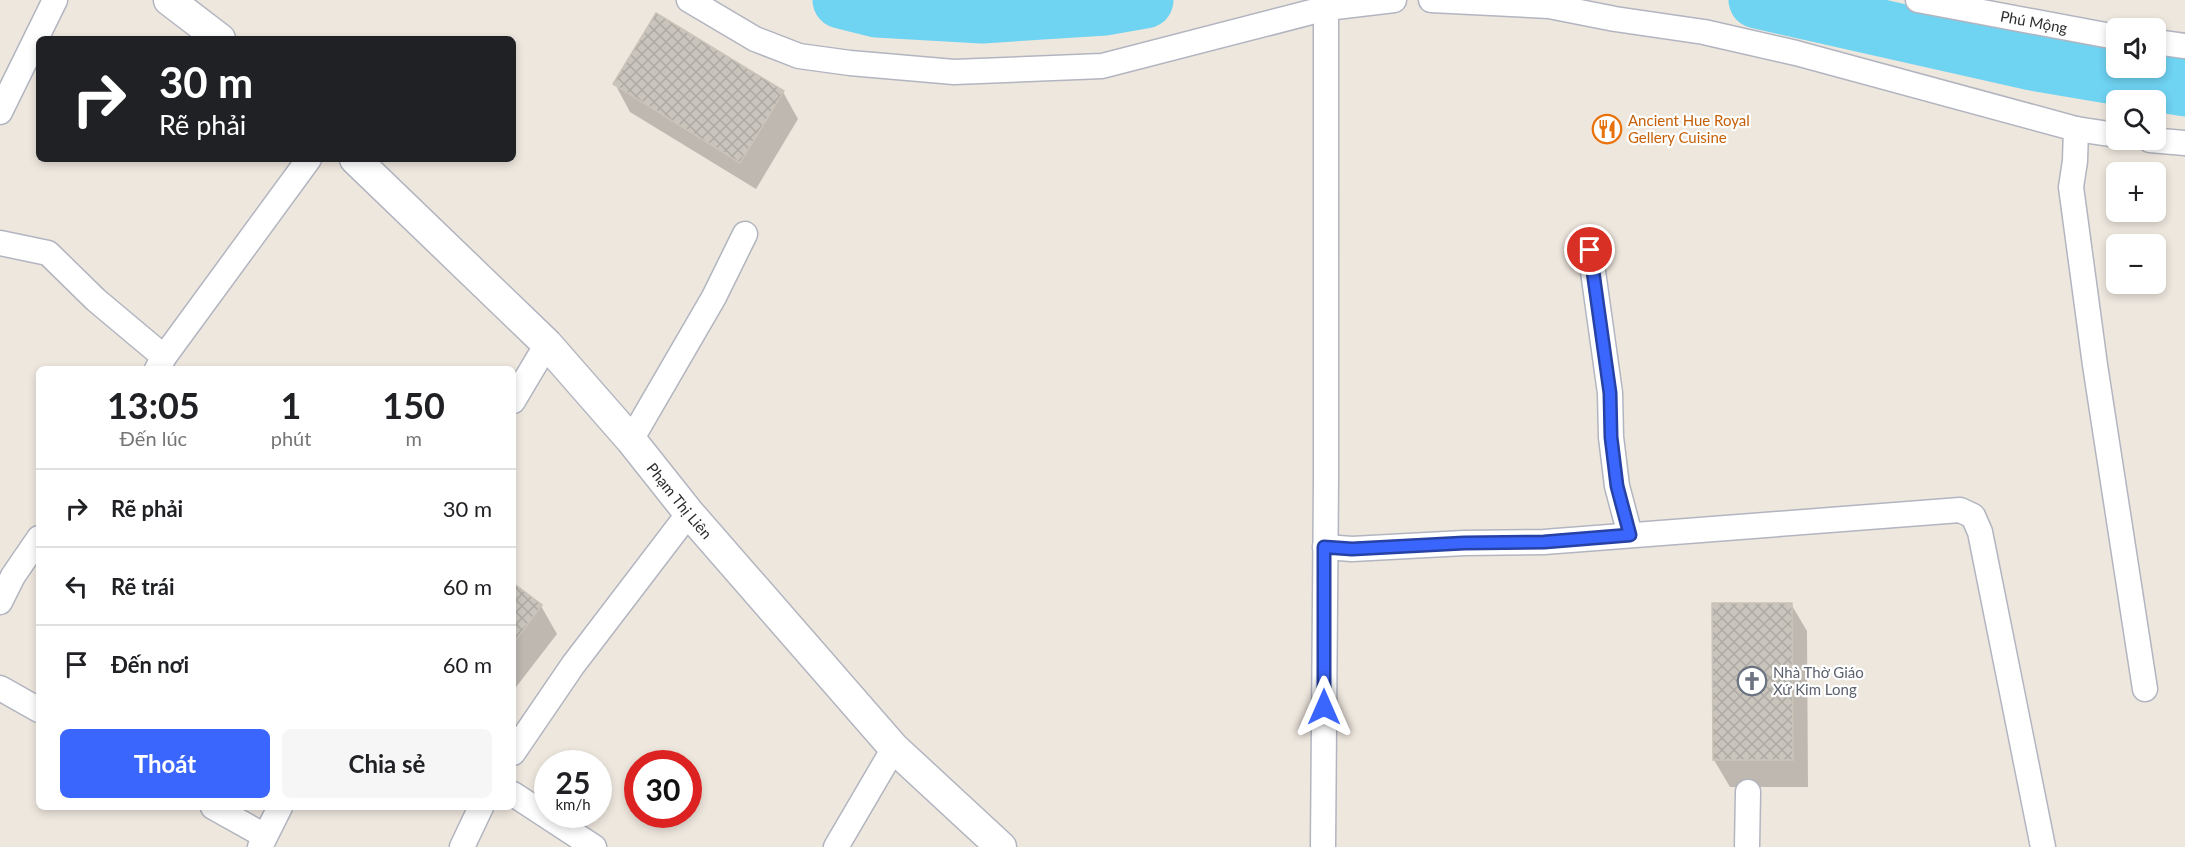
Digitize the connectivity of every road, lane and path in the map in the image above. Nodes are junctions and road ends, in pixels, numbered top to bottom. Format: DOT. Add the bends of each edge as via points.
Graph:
graph roads {
  1 [pos="55,0"];
  2 [pos="169,0"];
  3 [pos="689,0"];
  4 [pos="1394,0"];
  5 [pos="1431,0"];
  6 [pos="1918,0"];
  7 [pos="1326,4"];
  8 [pos="2106,35"];
  9 [pos="37,36"];
  10 [pos="216,36"];
  11 [pos="36,39"];
  12 [pos="2166,43"];
  13 [pos="2185,46"];
  14 [pos="0,112"];
  15 [pos="2076,129"];
  16 [pos="2106,134"];
  17 [pos="2166,141"];
  18 [pos="2185,143"];
  19 [pos="307,162"];
  20 [pos="358,162"];
  21 [pos="745,234"];
  22 [pos="0,243"];
  23 [pos="1590,250"];
  24 [pos="547,344"];
  25 [pos="160,363"];
  26 [pos="516,396"];
  27 [pos="631,440"];
  28 [pos="689,513"];
  29 [pos="1630,535"];
  30 [pos="36,542"];
  31 [pos="1324,547"];
  32 [pos="0,602"];
  33 [pos="0,688"];
  34 [pos="2145,689"];
  35 [pos="36,708"];
  36 [pos="894,748"];
  37 [pos="516,749"];
  38 [pos="1748,792"];
  39 [pos="516,796"];
  40 [pos="217,810"];
  41 [pos="278,810"];
  42 [pos="480,810"];
  43 [pos="262,841"];
  44 [pos="462,847"];
  45 [pos="594,847"];
  46 [pos="836,847"];
  47 [pos="1001,847"];
  48 [pos="1323,847"];
  49 [pos="1747,847"];
  50 [pos="2043,847"];
  1 -- 9 [label="street"];
  2 -- 10 [label="street"];
  3 -- 7 [label="street" via="755,39 799,57 954,72 1102,66"];
  4 -- 7 [label="street"];
  5 -- 15 [label="street" via="1549,6 1704,32 1797,53"];
  6 -- 8 [label="street, Phú Mộng"];
  7 -- 31 [label="street"];
  11 -- 14 [label="street"];
  12 -- 13 [label="street"];
  15 -- 16 [label="street"];
  15 -- 34 [label="street" via="2071,187"];
  17 -- 18 [label="street"];
  19 -- 25 [label="street"];
  20 -- 24 [label="street, Phạm Thị Liên"];
  21 -- 27 [label="street" via="714,297"];
  22 -- 25 [label="street" via="48,253"];
  23 -- 29 [label="street" via="1610,393 1617,486"];
  24 -- 26 [label="street"];
  24 -- 27 [label="street, Phạm Thị Liên"];
  27 -- 28 [label="street, Phạm Thị Liên"];
  28 -- 36 [label="street, Phạm Thị Liên"];
  28 -- 37 [label="street" via="573,665"];
  29 -- 31 [label="street" via="1544,542"];
  29 -- 50 [label="street" via="1960,510 1974,516"];
  30 -- 32 [label="street"];
  31 -- 48 [label="street"];
  33 -- 35 [label="street"];
  36 -- 46 [label="street"];
  36 -- 47 [label="street, Phạm Thị Liên"];
  38 -- 49 [label="street"];
  39 -- 45 [label="street"];
  40 -- 43 [label="street"];
  41 -- 43 [label="street"];
  42 -- 44 [label="street"];
}
